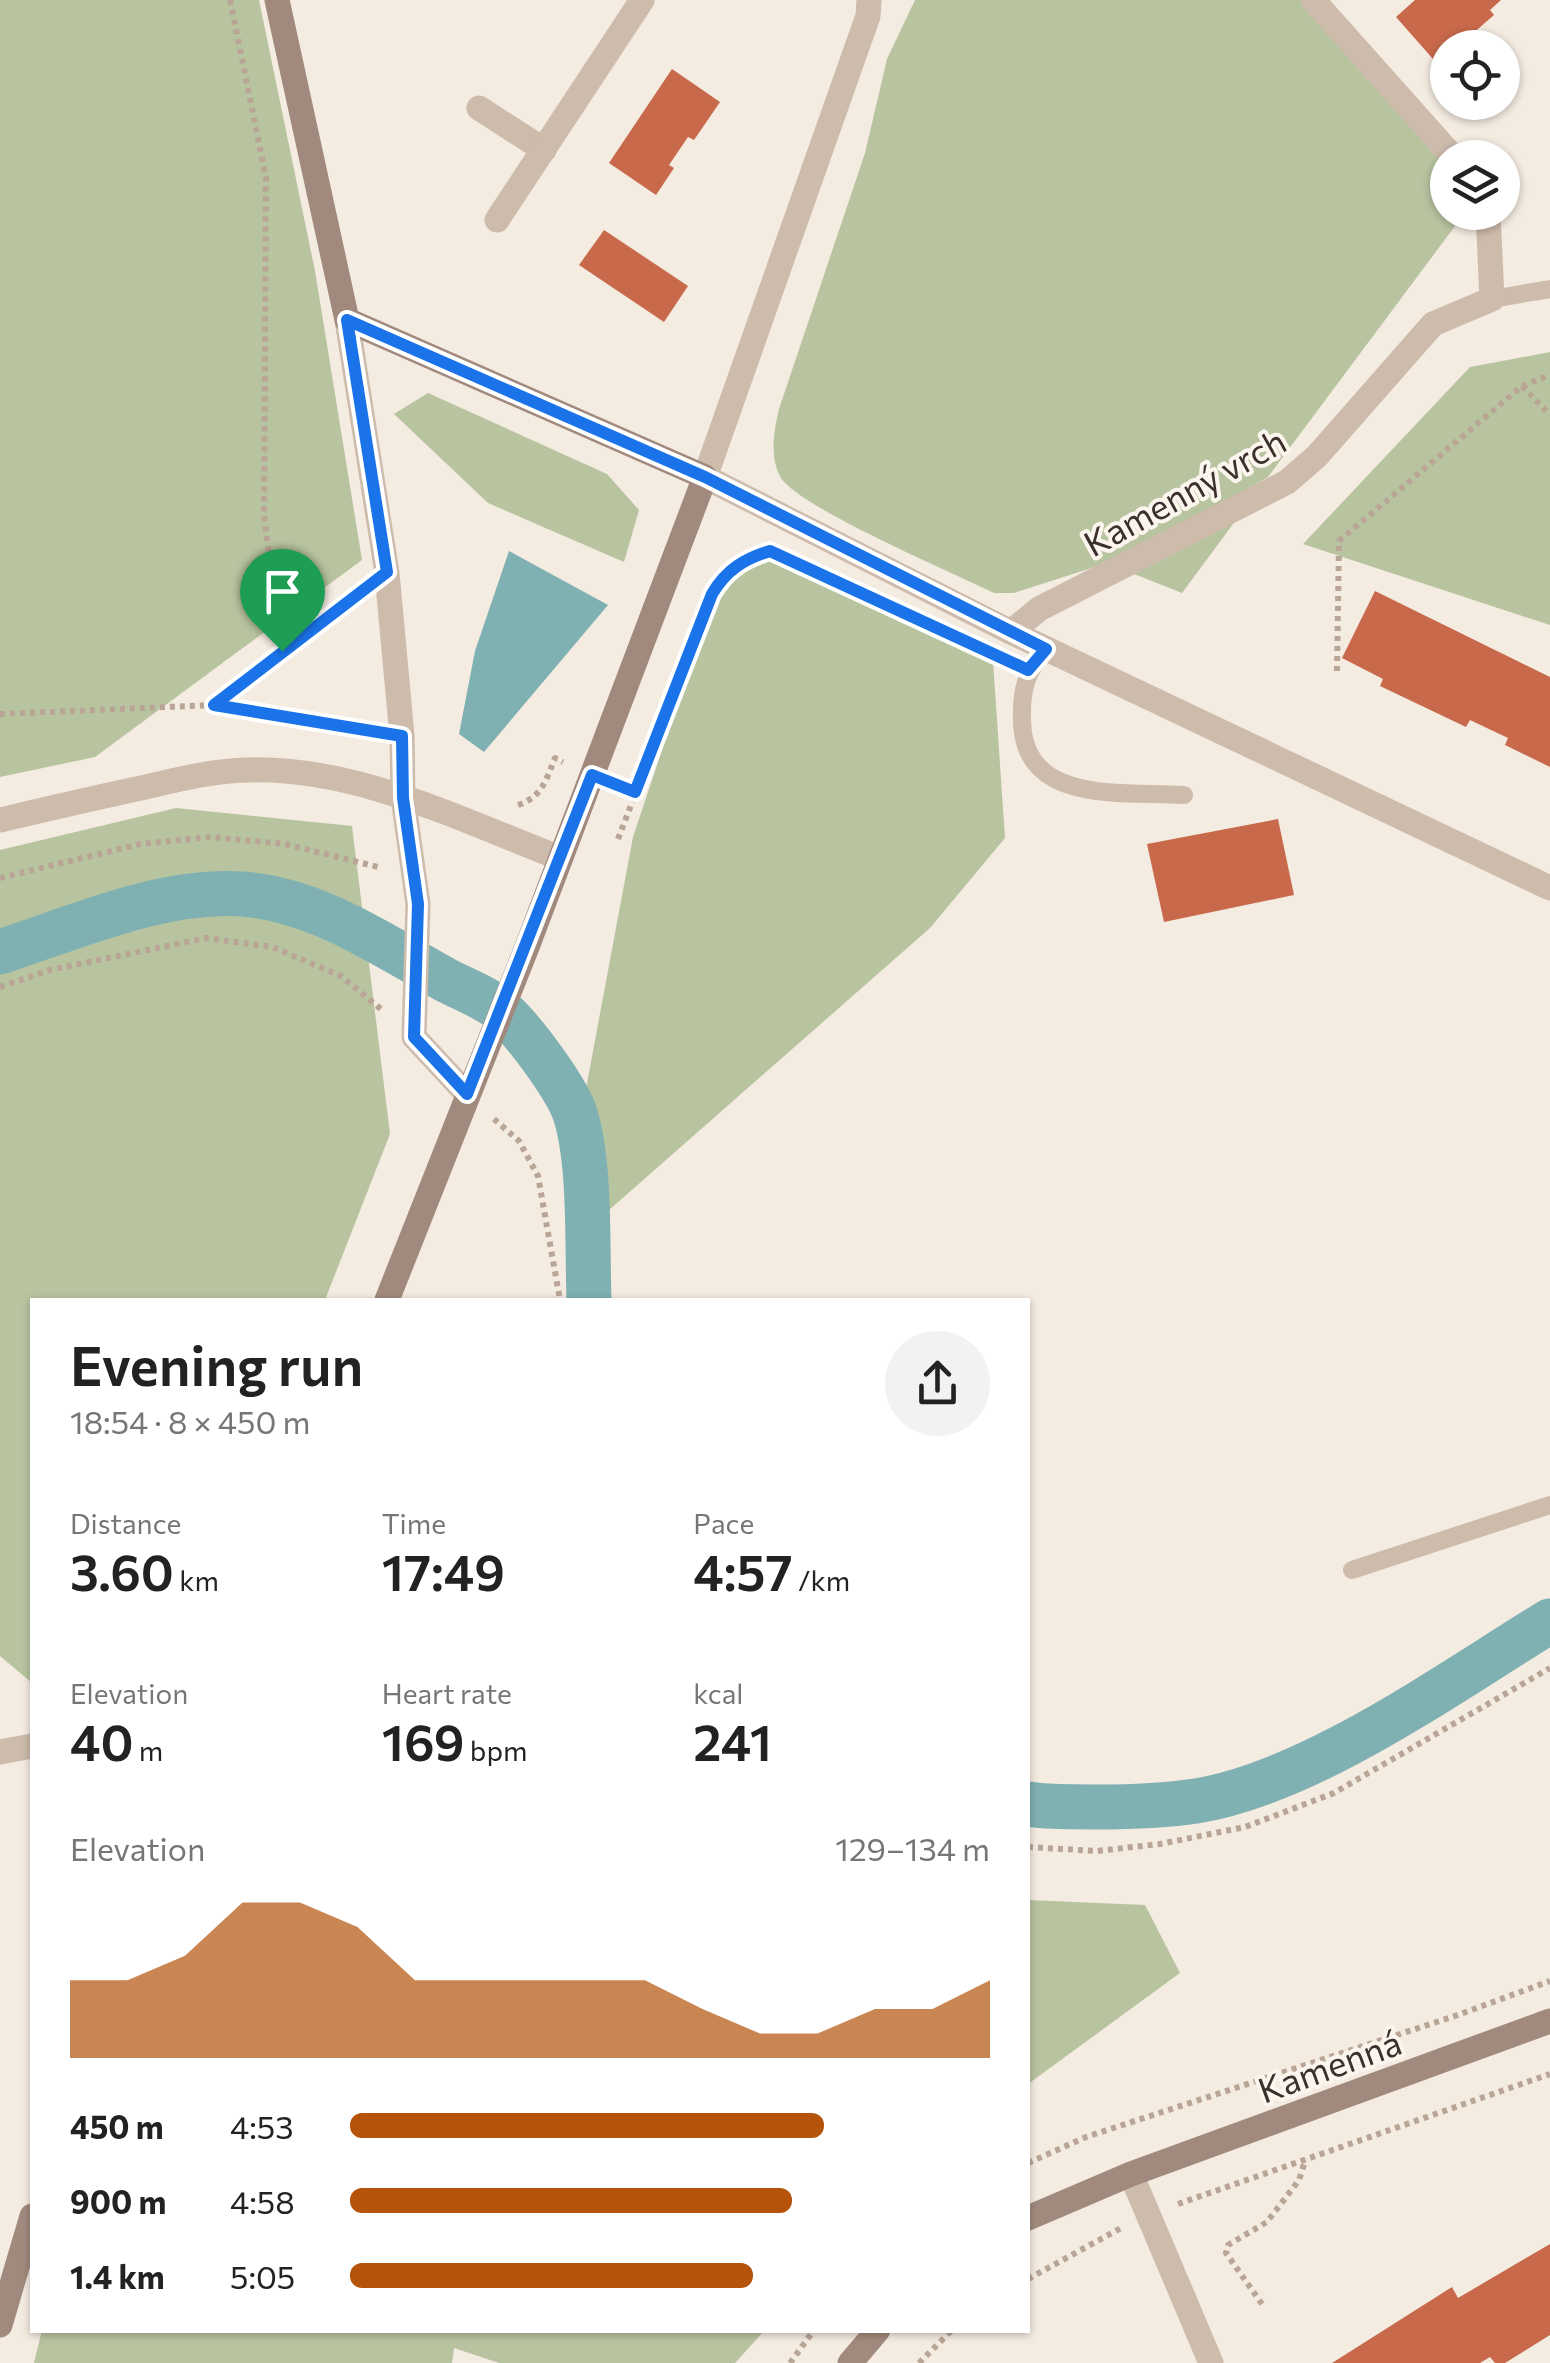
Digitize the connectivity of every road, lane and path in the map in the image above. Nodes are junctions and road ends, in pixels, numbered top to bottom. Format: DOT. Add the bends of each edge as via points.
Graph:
graph roads {
  1 [pos="230,0"];
  2 [pos="278,0"];
  3 [pos="642,0"];
  4 [pos="869,0"];
  5 [pos="1313,0"];
  6 [pos="479,108"];
  7 [pos="1438,140"];
  8 [pos="544,150"];
  9 [pos="497,220"];
  10 [pos="1489,230"];
  11 [pos="1550,289"];
  12 [pos="1492,298"];
  13 [pos="347,320"];
  14 [pos="1550,375"];
  15 [pos="1522,386"];
  16 [pos="1550,415"];
  17 [pos="705,477"];
  18 [pos="787,559"];
  19 [pos="387,572"];
  20 [pos="1011,632"];
  21 [pos="1046,649"];
  22 [pos="282,651"];
  23 [pos="1337,671"];
  24 [pos="214,705"];
  25 [pos="0,714"];
  26 [pos="402,736"];
  27 [pos="592,775"];
  28 [pos="635,792"];
  29 [pos="1184,795"];
  30 [pos="403,798"];
  31 [pos="502,805"];
  32 [pos="0,820"];
  33 [pos="618,839"];
  34 [pos="560,858"];
  35 [pos="0,878"];
  36 [pos="1550,888"];
  37 [pos="418,904"];
  38 [pos="0,987"];
  39 [pos="414,1037"];
  40 [pos="467,1094"];
  41 [pos="388,1298"];
  42 [pos="560,1298"];
  43 [pos="1550,1505"];
  44 [pos="1352,1570"];
  45 [pos="1550,1668"];
  46 [pos="30,1746"];
  47 [pos="0,1752"];
  48 [pos="1030,1847"];
  49 [pos="1550,1981"];
  50 [pos="1550,2021"];
  51 [pos="1550,2074"];
  52 [pos="1306,2160"];
  53 [pos="1030,2162"];
  54 [pos="1131,2174"];
  55 [pos="1149,2214"];
  56 [pos="1030,2217"];
  57 [pos="30,2223"];
  58 [pos="1030,2278"];
  59 [pos="1262,2304"];
  60 [pos="0,2326"];
  61 [pos="812,2333"];
  62 [pos="875,2333"];
  63 [pos="949,2333"];
  64 [pos="790,2363"];
  65 [pos="850,2363"];
  66 [pos="920,2363"];
  67 [pos="1211,2363"];
  1 -- 22 [label="path" via="266,178 264,515"];
  2 -- 13 [label="street"];
  3 -- 8 [label="street"];
  4 -- 17 [label="street"];
  5 -- 7 [label="street"];
  6 -- 8 [label="street"];
  8 -- 9 [label="street"];
  10 -- 12 [label="street"];
  11 -- 12 [label="lane"];
  12 -- 20 [label="street, Kamenný vrch" via="1433,324 1287,482 1040,609"];
  13 -- 17 [label="street"];
  13 -- 19 [label="street"];
  14 -- 15 [label="path"];
  15 -- 16 [label="path"];
  15 -- 23 [label="path" via="1339,541"];
  17 -- 20 [label="street"];
  17 -- 27 [label="street"];
  18 -- 28 [label="path" via="770,551 722,576"];
  19 -- 22 [label="path"];
  19 -- 26 [label="street"];
  20 -- 21 [label="street"];
  21 -- 29 [label="lane" via="1028,670 1022,694 1022,726 1037,766 1053,781 1081,789"];
  21 -- 36 [label="street"];
  22 -- 24 [label="path"];
  24 -- 25 [label="path"];
  24 -- 26 [label="path"];
  26 -- 30 [label="street"];
  27 -- 28 [label="path"];
  27 -- 31 [label="path" via="554,758 532,800"];
  27 -- 34 [label="street"];
  28 -- 33 [label="path"];
  30 -- 32 [label="street" via="314,774 245,770"];
  30 -- 34 [label="street"];
  30 -- 37 [label="street"];
  34 -- 40 [label="street"];
  35 -- 37 [label="path" via="140,844 210,837 286,844 387,869"];
  37 -- 39 [label="street"];
  38 -- 39 [label="path" via="206,938 272,947 342,976"];
  39 -- 40 [label="street"];
  40 -- 41 [label="street"];
  40 -- 42 [label="path" via="520,1142 538,1176"];
  43 -- 44 [label="lane"];
  45 -- 48 [label="path" via="1334,1793 1245,1827 1097,1851"];
  46 -- 47 [label="street"];
  49 -- 53 [label="path" via="1086,2137"];
  50 -- 54 [label="street, Kamenná"];
  51 -- 52 [label="path"];
  52 -- 55 [label="path"];
  52 -- 59 [label="path" via="1267,2222 1228,2245 1226,2254"];
  54 -- 55 [label="street"];
  54 -- 56 [label="street, Kamenná"];
  55 -- 58 [label="path"];
  55 -- 67 [label="street"];
  57 -- 60 [label="street"];
  61 -- 64 [label="path"];
  62 -- 65 [label="street"];
  63 -- 66 [label="path"];
}
